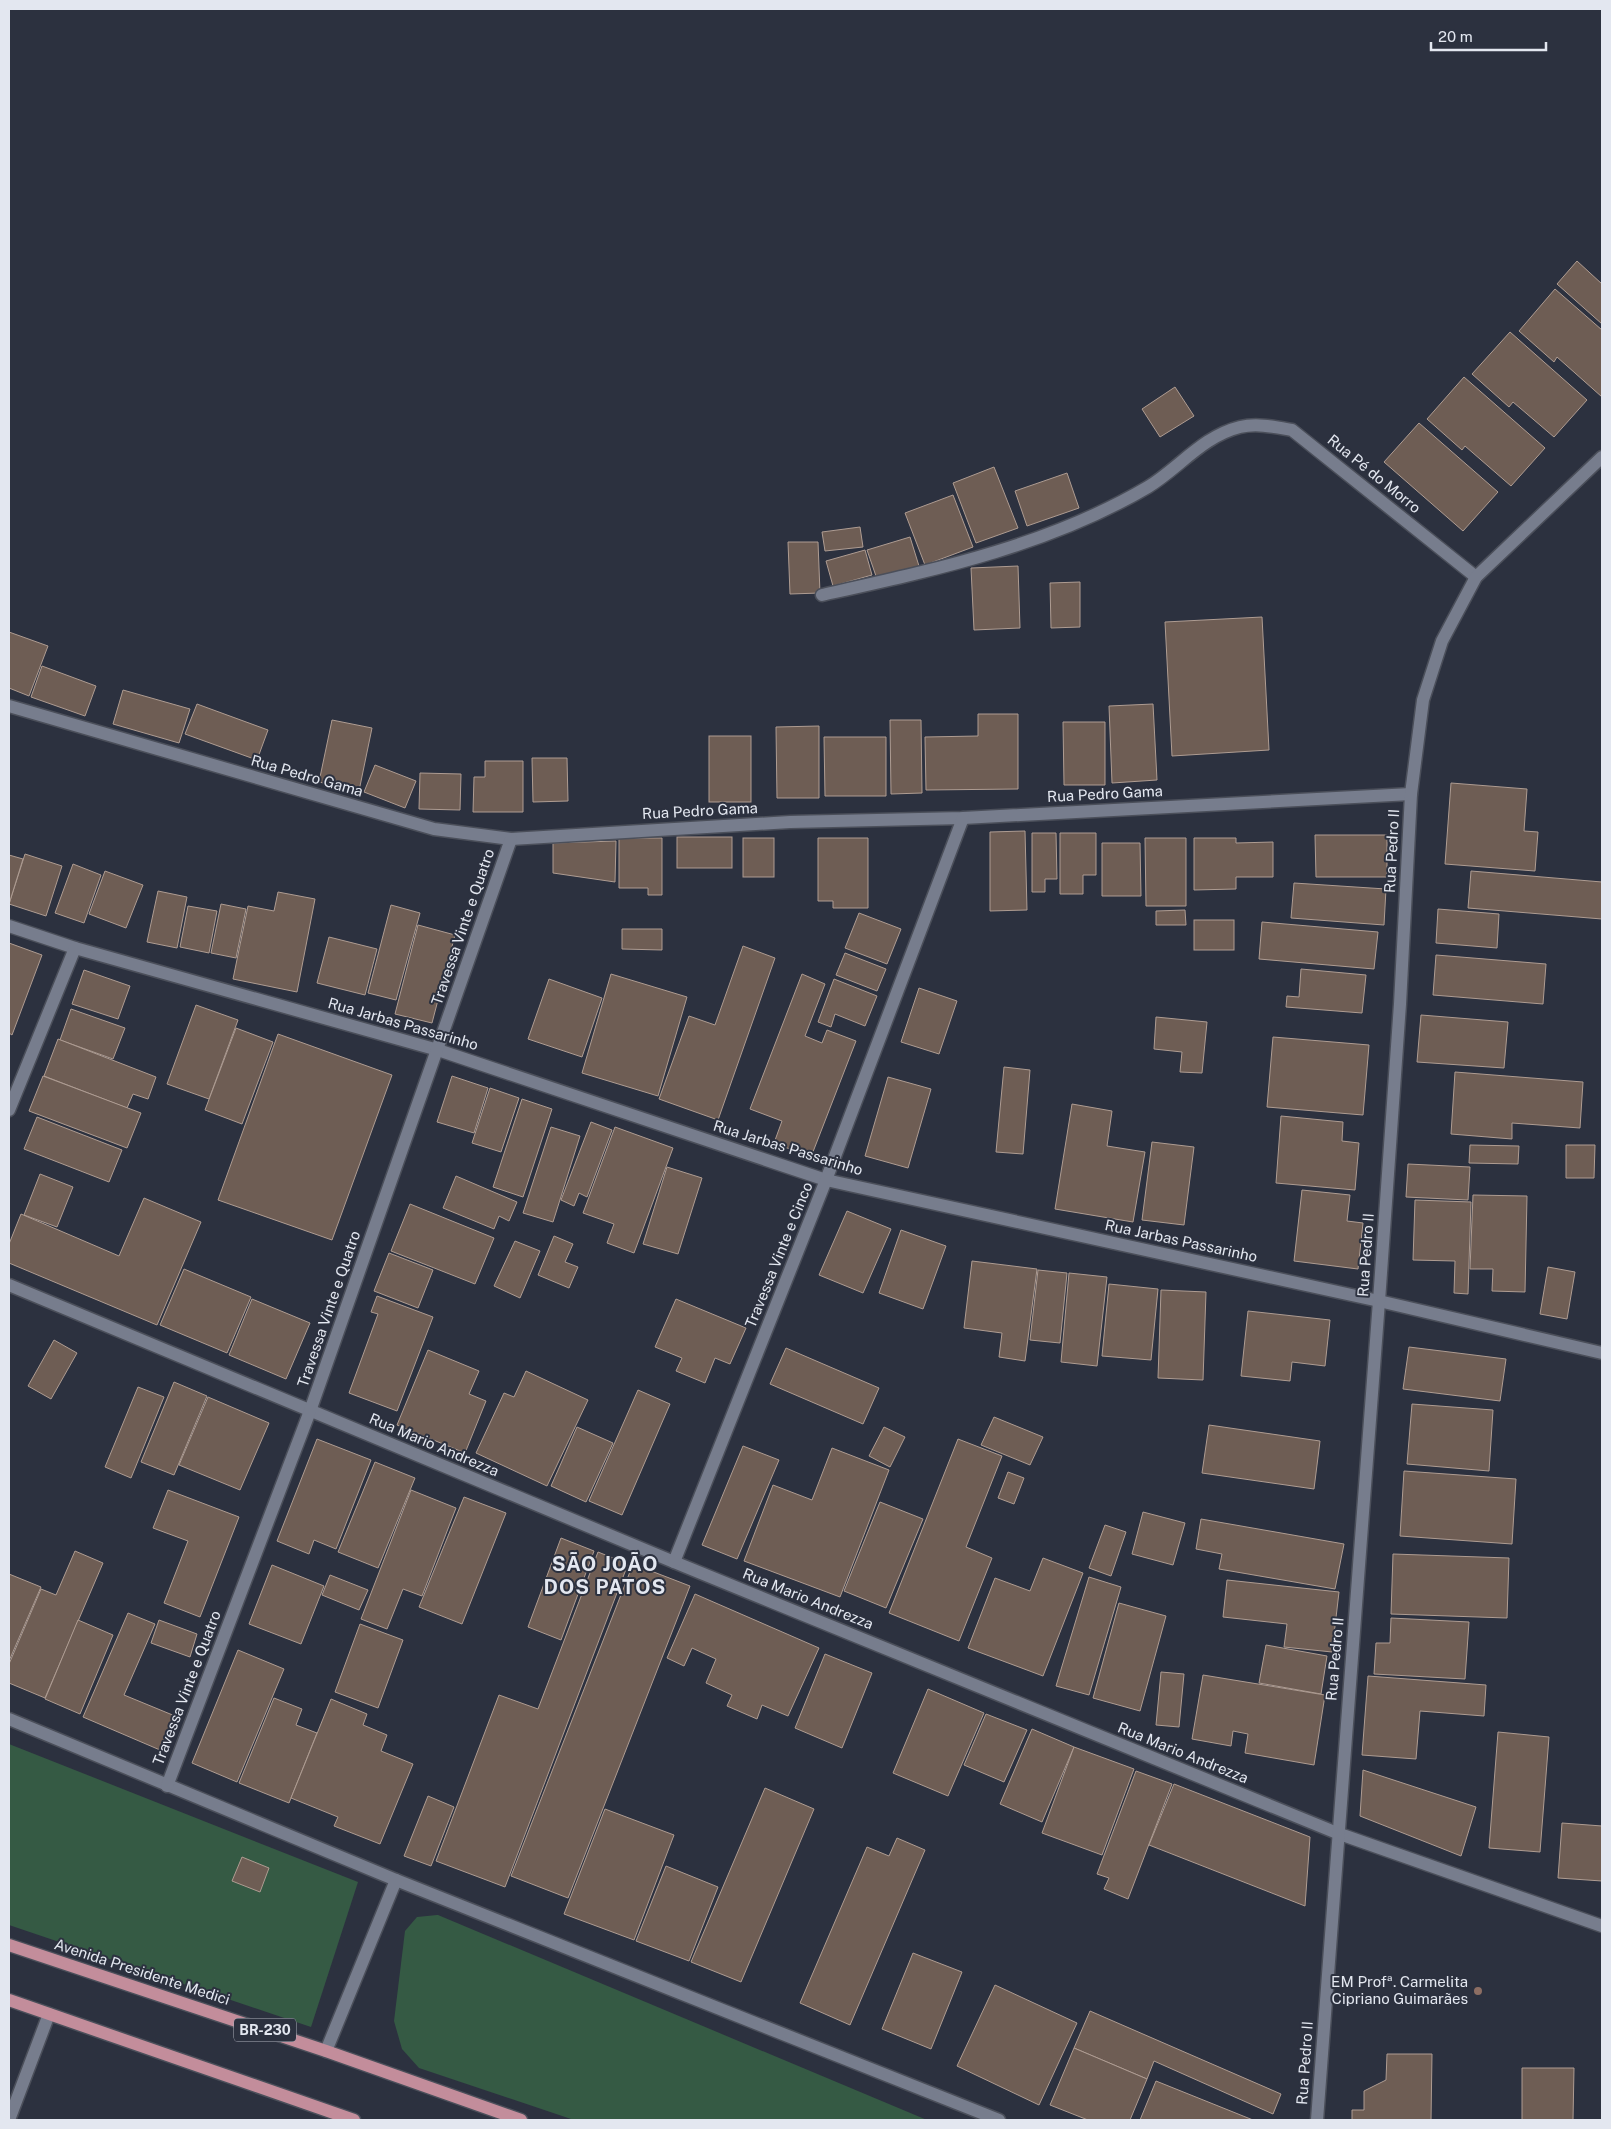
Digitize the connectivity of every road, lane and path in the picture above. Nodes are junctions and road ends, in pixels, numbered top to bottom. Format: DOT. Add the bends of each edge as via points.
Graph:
graph roads {
  1 [pos="1602,457"];
  2 [pos="1476,576"];
  3 [pos="822,595"];
  4 [pos="9,706"];
  5 [pos="1411,794"];
  6 [pos="963,818"];
  7 [pos="511,839"];
  8 [pos="9,926"];
  9 [pos="75,948"];
  10 [pos="438,1050"];
  11 [pos="9,1110"];
  12 [pos="826,1180"];
  13 [pos="9,1285"];
  14 [pos="1379,1301"];
  15 [pos="1602,1353"];
  16 [pos="310,1411"];
  17 [pos="674,1562"];
  18 [pos="9,1719"];
  19 [pos="167,1786"];
  20 [pos="1337,1833"];
  21 [pos="396,1880"];
  22 [pos="1602,1926"];
  23 [pos="9,1945"];
  24 [pos="9,2000"];
  25 [pos="48,2014"];
  26 [pos="326,2051"];
  27 [pos="9,2082"];
  28 [pos="21,2086"];
  29 [pos="499,2117"];
  30 [pos="9,2120"];
  31 [pos="354,2120"];
  32 [pos="521,2120"];
  33 [pos="999,2120"];
  34 [pos="1317,2120"];
  1 -- 2 [label="street, Rua Pedro II"];
  2 -- 3 [label="street, Rua Pé do Morro" via="1292,430 1268,425 1241,427 1217,436 1149,486 1087,519 1011,549"];
  2 -- 5 [label="street, Rua Pedro II" via="1442,641 1422,700"];
  4 -- 7 [label="street, Rua Pedro Gama" via="434,829"];
  5 -- 6 [label="street, Rua Pedro Gama"];
  5 -- 14 [label="street, Rua Pedro II"];
  6 -- 7 [label="street, Rua Pedro Gama" via="790,822"];
  6 -- 12 [label="street, Travessa Vinte e Cinco"];
  7 -- 10 [label="street, Travessa Vinte e Quatro"];
  8 -- 9 [label="street, Rua Jarbas Passarinho"];
  9 -- 10 [label="street, Rua Jarbas Passarinho"];
  9 -- 11 [label="street"];
  10 -- 12 [label="street, Rua Jarbas Passarinho"];
  10 -- 16 [label="street, Travessa Vinte e Quatro"];
  12 -- 14 [label="street, Rua Jarbas Passarinho"];
  12 -- 17 [label="street, Travessa Vinte e Cinco"];
  13 -- 16 [label="street, Rua Mario Andrezza"];
  14 -- 15 [label="street, Rua Jarbas Passarinho"];
  14 -- 20 [label="street, Rua Pedro II"];
  16 -- 17 [label="street, Rua Mario Andrezza"];
  16 -- 19 [label="street, Travessa Vinte e Quatro"];
  17 -- 20 [label="street, Rua Mario Andrezza"];
  18 -- 19 [label="street"];
  19 -- 21 [label="street"];
  20 -- 22 [label="street, Rua Mario Andrezza"];
  20 -- 34 [label="street, Rua Pedro II"];
  21 -- 26 [label="street"];
  21 -- 33 [label="street"];
  23 -- 26 [label="main road, Avenida Presidente Medici / BR-230"];
  24 -- 25 [label="main road"];
  25 -- 28 [label="street"];
  25 -- 31 [label="main road"];
  26 -- 29 [label="main road, Avenida Presidente Medici / BR-230"];
  27 -- 28 [label="street"];
  28 -- 30 [label="street"];
  29 -- 32 [label="main road, Avenida Presidente Medici / BR-230"];
}
